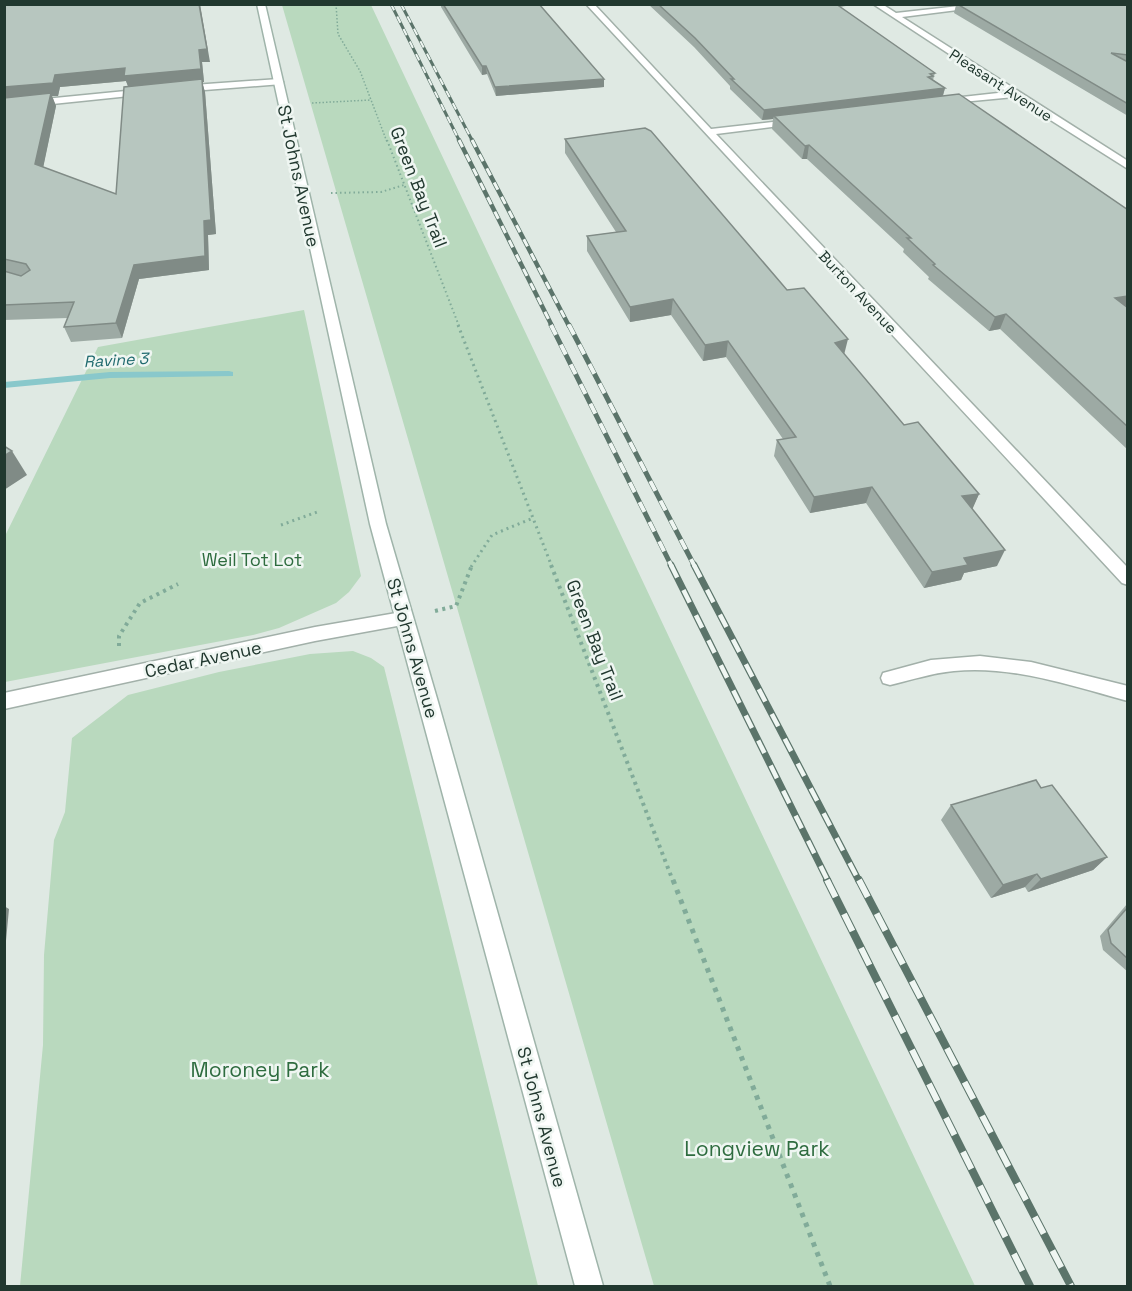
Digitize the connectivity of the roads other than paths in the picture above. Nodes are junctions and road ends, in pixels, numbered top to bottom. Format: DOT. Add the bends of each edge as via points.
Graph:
graph roads {
  1 [pos="261,4"];
  2 [pos="589,4"];
  3 [pos="876,4"];
  4 [pos="1002,4"];
  5 [pos="893,16"];
  6 [pos="279,82"];
  7 [pos="167,90"];
  8 [pos="156,91"];
  9 [pos="1013,94"];
  10 [pos="931,104"];
  11 [pos="4,106"];
  12 [pos="805,120"];
  13 [pos="707,132"];
  14 [pos="1128,166"];
  15 [pos="1128,579"];
  16 [pos="402,619"];
  17 [pos="890,678"];
  18 [pos="1128,694"];
  19 [pos="4,701"];
  20 [pos="589,1287"];
  1 -- 6 [label="street, St Johns Avenue"];
  2 -- 13 [label="street, Burton Avenue"];
  3 -- 5 [label="street, Pleasant Avenue"];
  4 -- 5 [label="street"];
  5 -- 9 [label="street, Pleasant Avenue"];
  6 -- 7 [label="street"];
  6 -- 16 [label="street, St Johns Avenue" via="350,406"];
  8 -- 11 [label="street"];
  9 -- 10 [label="street"];
  9 -- 14 [label="street, Pleasant Avenue"];
  12 -- 13 [label="street"];
  13 -- 15 [label="street, Burton Avenue"];
  16 -- 19 [label="street, Cedar Avenue"];
  16 -- 20 [label="street, St Johns Avenue" via="429,702"];
  17 -- 18 [label="street" via="932,667 997,666 1053,674"];
}
